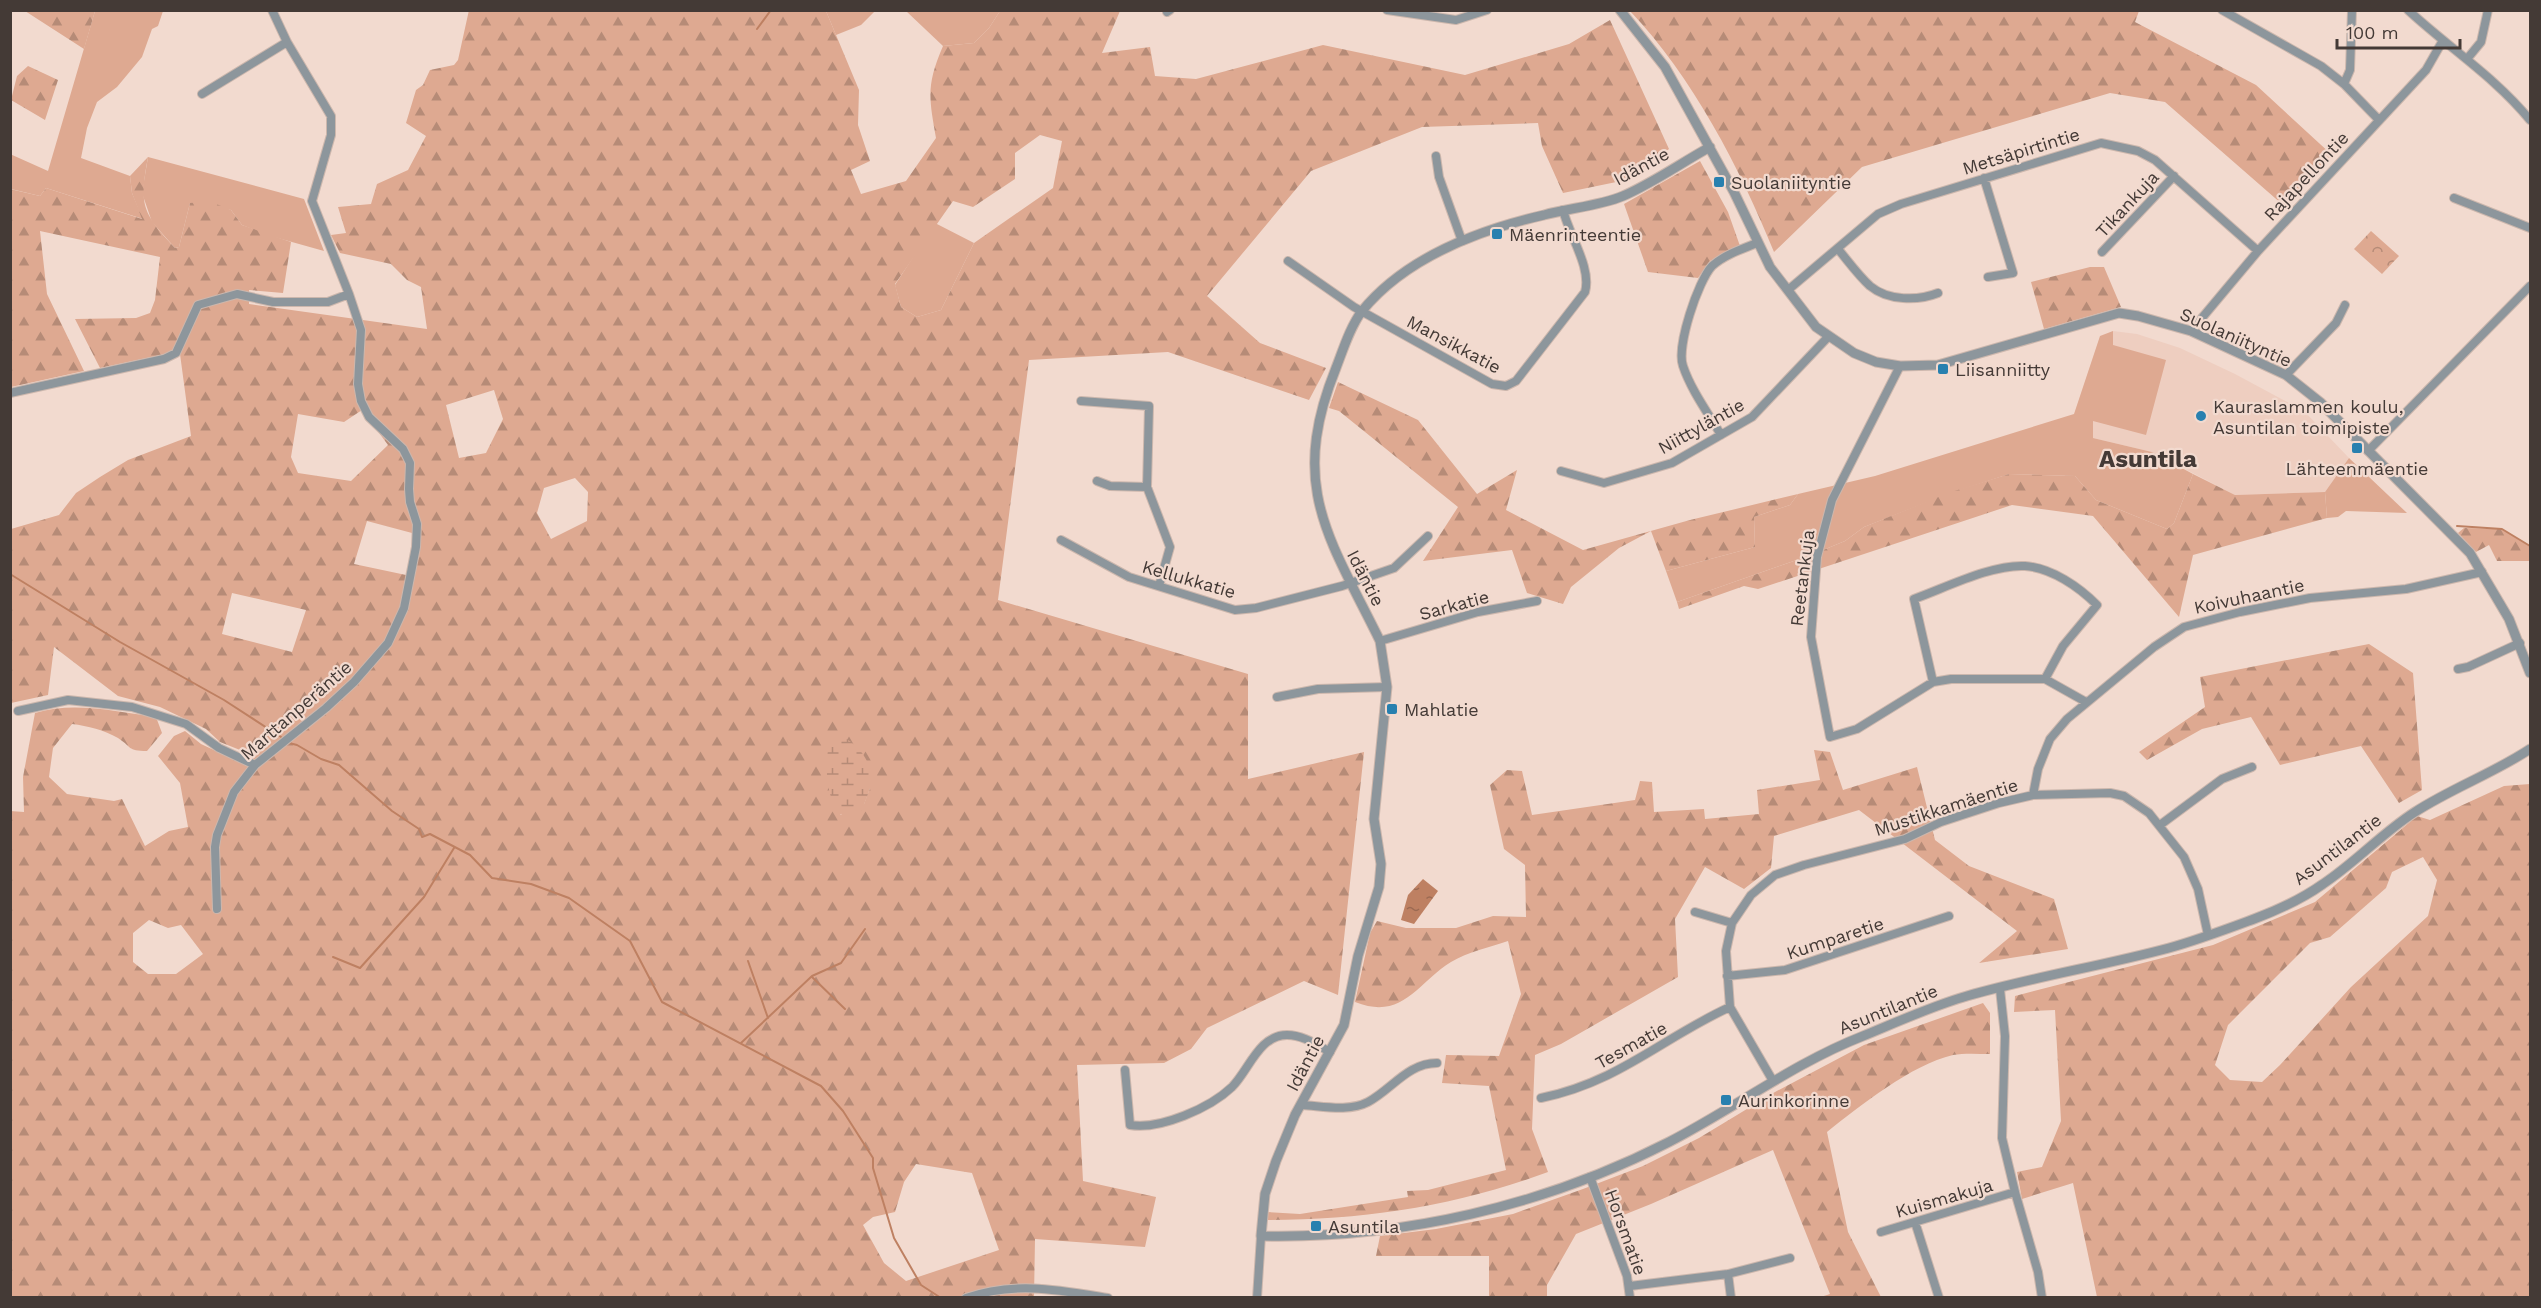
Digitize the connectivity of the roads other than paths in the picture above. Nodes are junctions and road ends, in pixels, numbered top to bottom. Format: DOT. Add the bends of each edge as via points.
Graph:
graph roads {
  1 [pos="272,10"];
  2 [pos="1387,10"];
  3 [pos="1487,10"];
  4 [pos="1620,10"];
  5 [pos="2222,10"];
  6 [pos="2352,10"];
  7 [pos="2408,10"];
  8 [pos="2488,10"];
  9 [pos="287,42"];
  10 [pos="2442,42"];
  11 [pos="2467,59"];
  12 [pos="2344,84"];
  13 [pos="202,94"];
  14 [pos="2379,120"];
  15 [pos="2530,120"];
  16 [pos="1710,147"];
  17 [pos="1436,156"];
  18 [pos="2174,176"];
  19 [pos="1984,178"];
  20 [pos="2454,198"];
  21 [pos="1563,210"];
  22 [pos="2530,228"];
  23 [pos="1462,241"];
  24 [pos="1757,243"];
  25 [pos="1838,249"];
  26 [pos="2258,250"];
  27 [pos="2103,252"];
  28 [pos="1288,261"];
  29 [pos="1988,277"];
  30 [pos="2530,286"];
  31 [pos="1788,290"];
  32 [pos="1938,292"];
  33 [pos="350,294"];
  34 [pos="2345,305"];
  35 [pos="1362,311"];
  36 [pos="2191,331"];
  37 [pos="1828,337"];
  38 [pos="1900,366"];
  39 [pos="2286,375"];
  40 [pos="10,393"];
  41 [pos="1081,401"];
  42 [pos="1721,435"];
  43 [pos="2368,451"];
  44 [pos="1561,471"];
  45 [pos="1097,481"];
  46 [pos="1147,487"];
  47 [pos="1428,536"];
  48 [pos="1061,540"];
  49 [pos="2482,572"];
  50 [pos="1351,583"];
  51 [pos="1159,586"];
  52 [pos="1537,601"];
  53 [pos="1380,641"];
  54 [pos="2520,643"];
  55 [pos="2458,669"];
  56 [pos="2530,674"];
  57 [pos="2045,679"];
  58 [pos="1933,682"];
  59 [pos="1387,687"];
  60 [pos="1276,698"];
  61 [pos="2086,702"];
  62 [pos="18,711"];
  63 [pos="2530,749"];
  64 [pos="2530,757"];
  65 [pos="2510,762"];
  66 [pos="255,765"];
  67 [pos="2252,767"];
  68 [pos="2033,795"];
  69 [pos="2160,825"];
  70 [pos="217,909"];
  71 [pos="1695,912"];
  72 [pos="1949,916"];
  73 [pos="1732,923"];
  74 [pos="2208,935"];
  75 [pos="1727,976"];
  76 [pos="2000,988"];
  77 [pos="1730,1006"];
  78 [pos="1330,1053"];
  79 [pos="1437,1064"];
  80 [pos="1125,1070"];
  81 [pos="1773,1081"];
  82 [pos="1541,1098"];
  83 [pos="1302,1104"];
  84 [pos="1590,1178"];
  85 [pos="2015,1192"];
  86 [pos="1915,1222"];
  87 [pos="1881,1232"];
  88 [pos="1261,1236"];
  89 [pos="1790,1258"];
  90 [pos="1728,1275"];
  91 [pos="1630,1286"];
  92 [pos="966,1298"];
  93 [pos="1108,1298"];
  94 [pos="1257,1298"];
  95 [pos="1630,1298"];
  96 [pos="1731,1298"];
  97 [pos="1939,1298"];
  98 [pos="2042,1298"];
  1 -- 9 [label="street, Marttanperäntie"];
  2 -- 3 [label="street" via="1456,20"];
  4 -- 16 [label="street, Suolaniityntie" via="1665,67"];
  5 -- 12 [label="street" via="2321,66"];
  6 -- 12 [label="street" via="2350,70"];
  7 -- 10 [label="street"];
  8 -- 11 [label="street" via="2481,42"];
  9 -- 13 [label="street"];
  9 -- 33 [label="street, Marttanperäntie" via="331,116 331,135 312,201"];
  10 -- 11 [label="street"];
  10 -- 14 [label="street, Rajapellontie" via="2426,70"];
  11 -- 15 [label="street" via="2511,97"];
  12 -- 14 [label="street"];
  14 -- 26 [label="street, Rajapellontie"];
  16 -- 21 [label="street, Idäntie" via="1622,196"];
  16 -- 24 [label="street, Suolaniityntie"];
  17 -- 23 [label="street" via="1439,177"];
  18 -- 19 [label="street, Metsäpirtintie" via="2155,159 2138,151 2101,143"];
  18 -- 26 [label="street, Metsäpirtintie"];
  18 -- 27 [label="street, Tikankuja"];
  19 -- 25 [label="street, Metsäpirtintie" via="1878,214"];
  19 -- 29 [label="street" via="2013,273"];
  20 -- 22 [label="street"];
  21 -- 23 [label="street, Idäntie"];
  21 -- 35 [label="street, Mansikkatie" via="1587,285 1512,384 1492,384"];
  23 -- 35 [label="street, Idäntie" via="1410,267"];
  24 -- 31 [label="street, Suolaniityntie"];
  24 -- 42 [label="street" via="1711,267 1697,292 1681,352 1687,376"];
  25 -- 31 [label="street, Metsäpirtintie"];
  25 -- 32 [label="street" via="1871,287 1911,299 1923,299"];
  26 -- 36 [label="street, Rajapellontie"];
  28 -- 35 [label="street"];
  30 -- 43 [label="street"];
  31 -- 37 [label="street, Suolaniityntie"];
  33 -- 40 [label="street" via="328,302 273,302 237,294 198,305 176,353 165,359"];
  33 -- 66 [label="street, Marttanperäntie" via="361,330 361,401 369,417 402,449 410,463 410,502 417,524 404,608 381,652 354,682"];
  34 -- 39 [label="street" via="2336,323"];
  35 -- 50 [label="street, Idäntie" via="1324,398 1313,462 1323,524"];
  36 -- 38 [label="street, Suolaniityntie" via="2119,314 1938,365"];
  36 -- 39 [label="street, Suolaniityntie"];
  37 -- 38 [label="street, Suolaniityntie" via="1876,362"];
  37 -- 42 [label="street, Niittyläntie" via="1752,417"];
  38 -- 58 [label="street, Reetankuja" via="1832,500 1817,557 1811,637 1830,737 1857,729"];
  39 -- 43 [label="street, Suolaniityntie" via="2320,402"];
  41 -- 46 [label="street" via="1149,406"];
  42 -- 44 [label="street, Niittyläntie" via="1672,463 1605,483"];
  43 -- 49 [label="street, Suolaniityntie" via="2470,553"];
  45 -- 46 [label="street" via="1110,486"];
  46 -- 51 [label="street" via="1170,547"];
  47 -- 50 [label="street, Kellukkatie" via="1394,568"];
  48 -- 51 [label="street, Kellukkatie" via="1129,577"];
  49 -- 54 [label="street, Suolaniityntie"];
  49 -- 61 [label="street, Koivuhaantie" via="2406,589 2310,598 2196,622 2173,632"];
  50 -- 51 [label="street, Kellukkatie" via="1256,608 1235,609"];
  50 -- 53 [label="street, Idäntie"];
  52 -- 53 [label="street, Sarkatie" via="1478,612"];
  53 -- 59 [label="street, Idäntie"];
  54 -- 55 [label="street"];
  54 -- 56 [label="street, Suolaniityntie"];
  57 -- 58 [label="street"];
  57 -- 58 [label="street" via="2063,646 2097,605 2080,588 2026,566 1995,570 1914,599"];
  57 -- 61 [label="street"];
  59 -- 60 [label="street" via="1318,689"];
  59 -- 78 [label="street, Idäntie" via="1374,819 1379,887 1358,956 1344,1025"];
  61 -- 68 [label="street, Koivuhaantie" via="2050,740"];
  62 -- 66 [label="street" via="68,699 132,707 186,724 219,748"];
  63 -- 65 [label="street, Asuntilantie"];
  64 -- 65 [label="street, Asuntilantie"];
  65 -- 74 [label="street, Asuntilantie" via="2414,812 2298,900"];
  66 -- 70 [label="street, Marttanperäntie" via="234,792 217,835"];
  67 -- 69 [label="street" via="2222,779"];
  68 -- 69 [label="street, Mustikkamäentie" via="2124,796"];
  68 -- 73 [label="street, Mustikkamäentie" via="1941,822 1905,839 1775,875 1751,896"];
  69 -- 74 [label="street, Mustikkamäentie" via="2184,857 2198,889"];
  71 -- 73 [label="street"];
  72 -- 75 [label="street, Kumparetie" via="1785,970"];
  73 -- 75 [label="street, Mustikkamäentie" via="1726,951"];
  74 -- 76 [label="street, Asuntilantie"];
  75 -- 77 [label="street, Mustikkamäentie"];
  76 -- 81 [label="street, Asuntilantie" via="1964,997 1850,1041"];
  76 -- 85 [label="street" via="2005,1036 2002,1138"];
  77 -- 81 [label="street, Mustikkamäentie"];
  77 -- 82 [label="street, Tesmatie" via="1620,1071 1587,1086"];
  78 -- 80 [label="street" via="1307,1039 1286,1035 1266,1041 1233,1086 1212,1103 1143,1127 1130,1125"];
  78 -- 83 [label="street, Idäntie"];
  79 -- 83 [label="street" via="1416,1066 1368,1102 1356,1106"];
  81 -- 84 [label="street, Asuntilantie" via="1672,1140"];
  83 -- 88 [label="street, Idäntie" via="1265,1194"];
  84 -- 88 [label="street, Asuntilantie" via="1479,1213 1420,1225"];
  84 -- 91 [label="street, Horsmatie"];
  85 -- 86 [label="street, Kuismakuja"];
  85 -- 98 [label="street"];
  86 -- 87 [label="street, Kuismakuja"];
  86 -- 97 [label="street"];
  88 -- 94 [label="street"];
  89 -- 90 [label="street"];
  90 -- 91 [label="street"];
  90 -- 96 [label="street"];
  91 -- 95 [label="street, Horsmatie"];
  92 -- 93 [label="street" via="1039,1286"];
}
